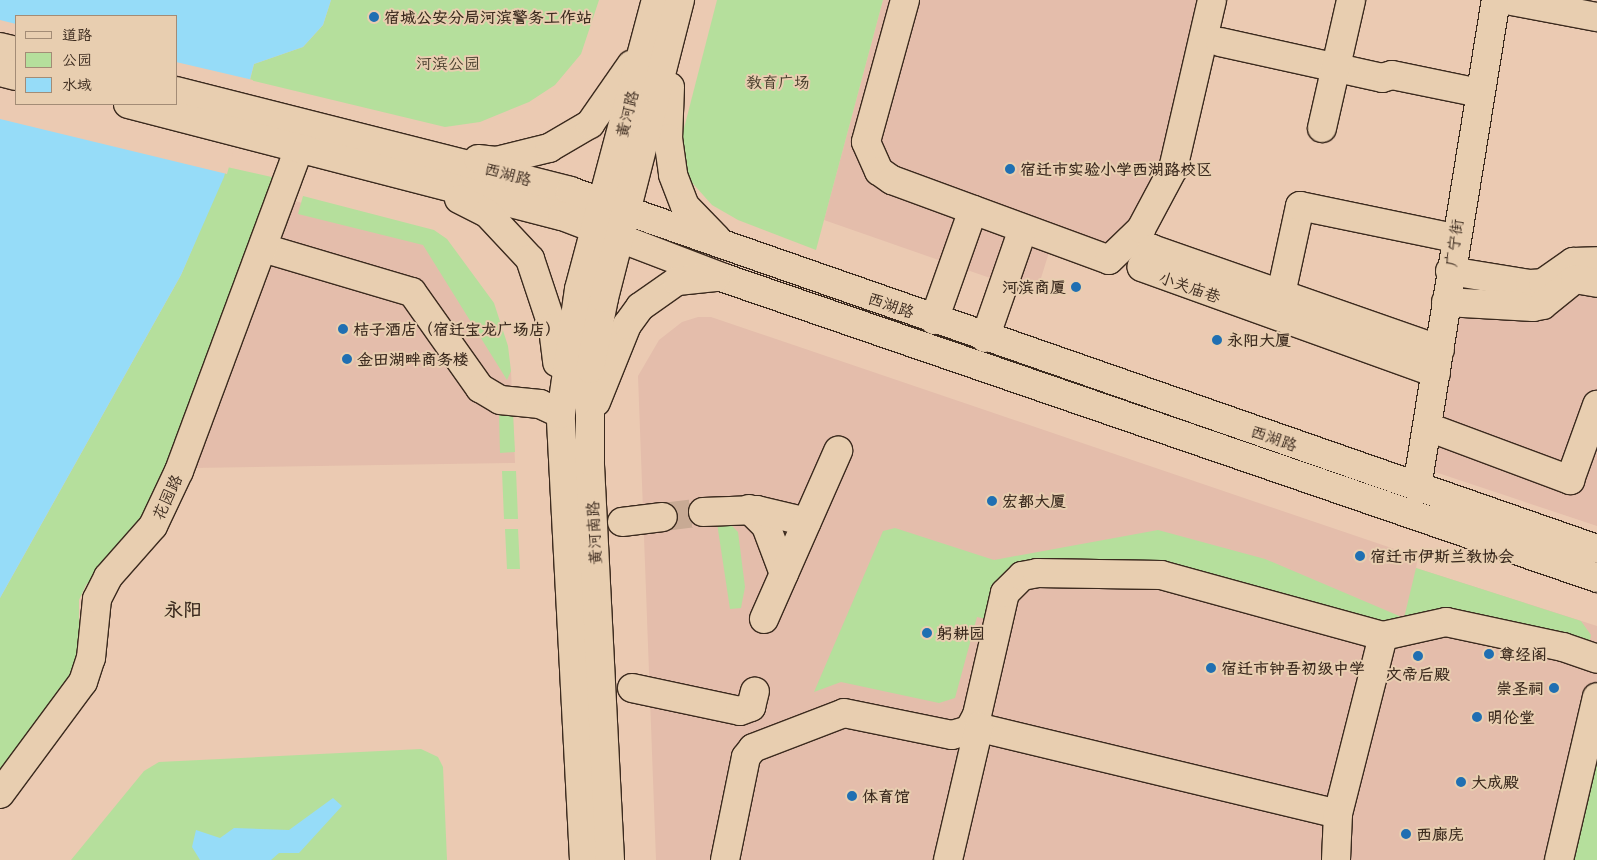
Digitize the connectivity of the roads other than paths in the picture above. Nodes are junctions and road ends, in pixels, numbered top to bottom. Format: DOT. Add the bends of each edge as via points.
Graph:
graph roads {
  1 [pos="655,0"];
  2 [pos="680,0"];
  3 [pos="905,0"];
  4 [pos="1212,0"];
  5 [pos="1230,0"];
  6 [pos="1351,0"];
  7 [pos="1496,0"];
  8 [pos="1507,0"];
  9 [pos="1597,17"];
  10 [pos="1220,42"];
  11 [pos="0,47"];
  12 [pos="15,51"];
  13 [pos="1336,68"];
  14 [pos="0,72"];
  15 [pos="15,76"];
  16 [pos="1209,90"];
  17 [pos="178,91"];
  18 [pos="1480,92"];
  19 [pos="132,105"];
  20 [pos="1322,128"];
  21 [pos="300,147"];
  22 [pos="425,152"];
  23 [pos="415,177"];
  24 [pos="615,206"];
  25 [pos="973,210"];
  26 [pos="1023,229"];
  27 [pos="608,233"];
  28 [pos="1454,238"];
  29 [pos="263,248"];
  30 [pos="731,250"];
  31 [pos="1597,261"];
  32 [pos="1450,271"];
  33 [pos="724,278"];
  34 [pos="1597,283"];
  35 [pos="1281,294"];
  36 [pos="1446,302"];
  37 [pos="934,320"];
  38 [pos="984,338"];
  39 [pos="1438,362"];
  40 [pos="1597,405"];
  41 [pos="561,414"];
  42 [pos="590,420"];
  43 [pos="1428,427"];
  44 [pos="838,450"];
  45 [pos="1417,487"];
  46 [pos="749,509"];
  47 [pos="703,512"];
  48 [pos="662,517"];
  49 [pos="622,522"];
  50 [pos="807,522"];
  51 [pos="1597,549"];
  52 [pos="784,574"];
  53 [pos="1597,578"];
  54 [pos="764,619"];
  55 [pos="1383,636"];
  56 [pos="1597,659"];
  57 [pos="632,688"];
  58 [pos="755,691"];
  59 [pos="1597,697"];
  60 [pos="976,726"];
  61 [pos="0,794"];
  62 [pos="1338,814"];
  63 [pos="584,860"];
  64 [pos="610,860"];
  65 [pos="725,860"];
  66 [pos="948,860"];
  67 [pos="1336,860"];
  68 [pos="1559,860"];
  1 -- 22 [label="main road" via="632,64 590,124 549,148 496,161"];
  1 -- 24 [label="main road, 黄河路"];
  2 -- 24 [label="main road, 黄河路"];
  2 -- 30 [label="main road" via="669,92 668,138 674,175 697,223"];
  3 -- 25 [label="main road" via="868,135 868,152 892,180"];
  4 -- 26 [label="main road" via="1173,169 1141,229 1109,260"];
  5 -- 10 [label="main road"];
  6 -- 13 [label="main road"];
  7 -- 18 [label="main road, 广宁街"];
  8 -- 9 [label="main road"];
  10 -- 13 [label="main road"];
  10 -- 16 [label="main road"];
  11 -- 12 [label="main road"];
  13 -- 18 [label="main road"];
  13 -- 20 [label="main road"];
  14 -- 15 [label="main road"];
  17 -- 21 [label="main road, 西湖路"];
  18 -- 28 [label="main road, 广宁街"];
  19 -- 21 [label="main road, 西湖路"];
  21 -- 22 [label="main road, 西湖路"];
  21 -- 23 [label="main road"];
  21 -- 29 [label="main road, 花园路"];
  22 -- 24 [label="main road, 西湖路"];
  23 -- 27 [label="main road, 西湖路"];
  23 -- 41 [label="main road" via="487,213 530,259 553,328"];
  24 -- 27 [label="main road, 黄河路"];
  24 -- 30 [label="main road, 西湖路"];
  25 -- 26 [label="main road"];
  25 -- 37 [label="main road"];
  26 -- 38 [label="main road"];
  27 -- 33 [label="main road, 西湖路"];
  27 -- 41 [label="main road, 黄河南路" via="569,339"];
  27 -- 42 [label="main road, 黄河南路" via="590,369"];
  28 -- 32 [label="main road, 广宁街"];
  28 -- 35 [label="main road" via="1300,206"];
  29 -- 41 [label="main road" via="412,292 480,388 500,400 540,404"];
  29 -- 61 [label="main road, 花园路" via="176,479 153,526 108,577 97,599 91,658 83,682"];
  30 -- 37 [label="main road, 西湖路"];
  31 -- 32 [label="main road" via="1573,262 1543,283 1530,284"];
  32 -- 36 [label="main road, 广宁街"];
  33 -- 42 [label="main road" via="694,276 677,281 640,307 627,325"];
  33 -- 53 [label="main road, 西湖路"];
  34 -- 36 [label="main road" via="1575,280 1543,305 1533,307"];
  35 -- 39 [label="main road, 小关庙巷"];
  35 -- 39 [label="main road, 小关庙巷" via="1152,250 1142,267"];
  36 -- 39 [label="main road, 广宁街"];
  37 -- 38 [label="main road, 西湖路"];
  38 -- 45 [label="main road, 西湖路"];
  39 -- 43 [label="main road, 广宁街"];
  40 -- 43 [label="main road" via="1570,480"];
  41 -- 63 [label="main road, 黄河南路"];
  42 -- 64 [label="main road, 黄河南路"];
  43 -- 45 [label="main road, 广宁街"];
  44 -- 50 [label="main road"];
  45 -- 51 [label="main road, 西湖路"];
  46 -- 47 [label="main road"];
  46 -- 50 [label="main road"];
  46 -- 52 [label="main road" via="766,526"];
  48 -- 49 [label="main road"];
  50 -- 52 [label="main road"];
  52 -- 54 [label="main road"];
  55 -- 56 [label="main road" via="1446,622"];
  55 -- 60 [label="main road" via="1161,575 1022,576 1005,593"];
  55 -- 62 [label="main road"];
  57 -- 58 [label="main road" via="740,712 751,707"];
  59 -- 68 [label="main road"];
  60 -- 62 [label="main road"];
  60 -- 65 [label="main road" via="952,735 844,713 753,748 746,758"];
  60 -- 66 [label="main road"];
  62 -- 67 [label="main road"];
}
